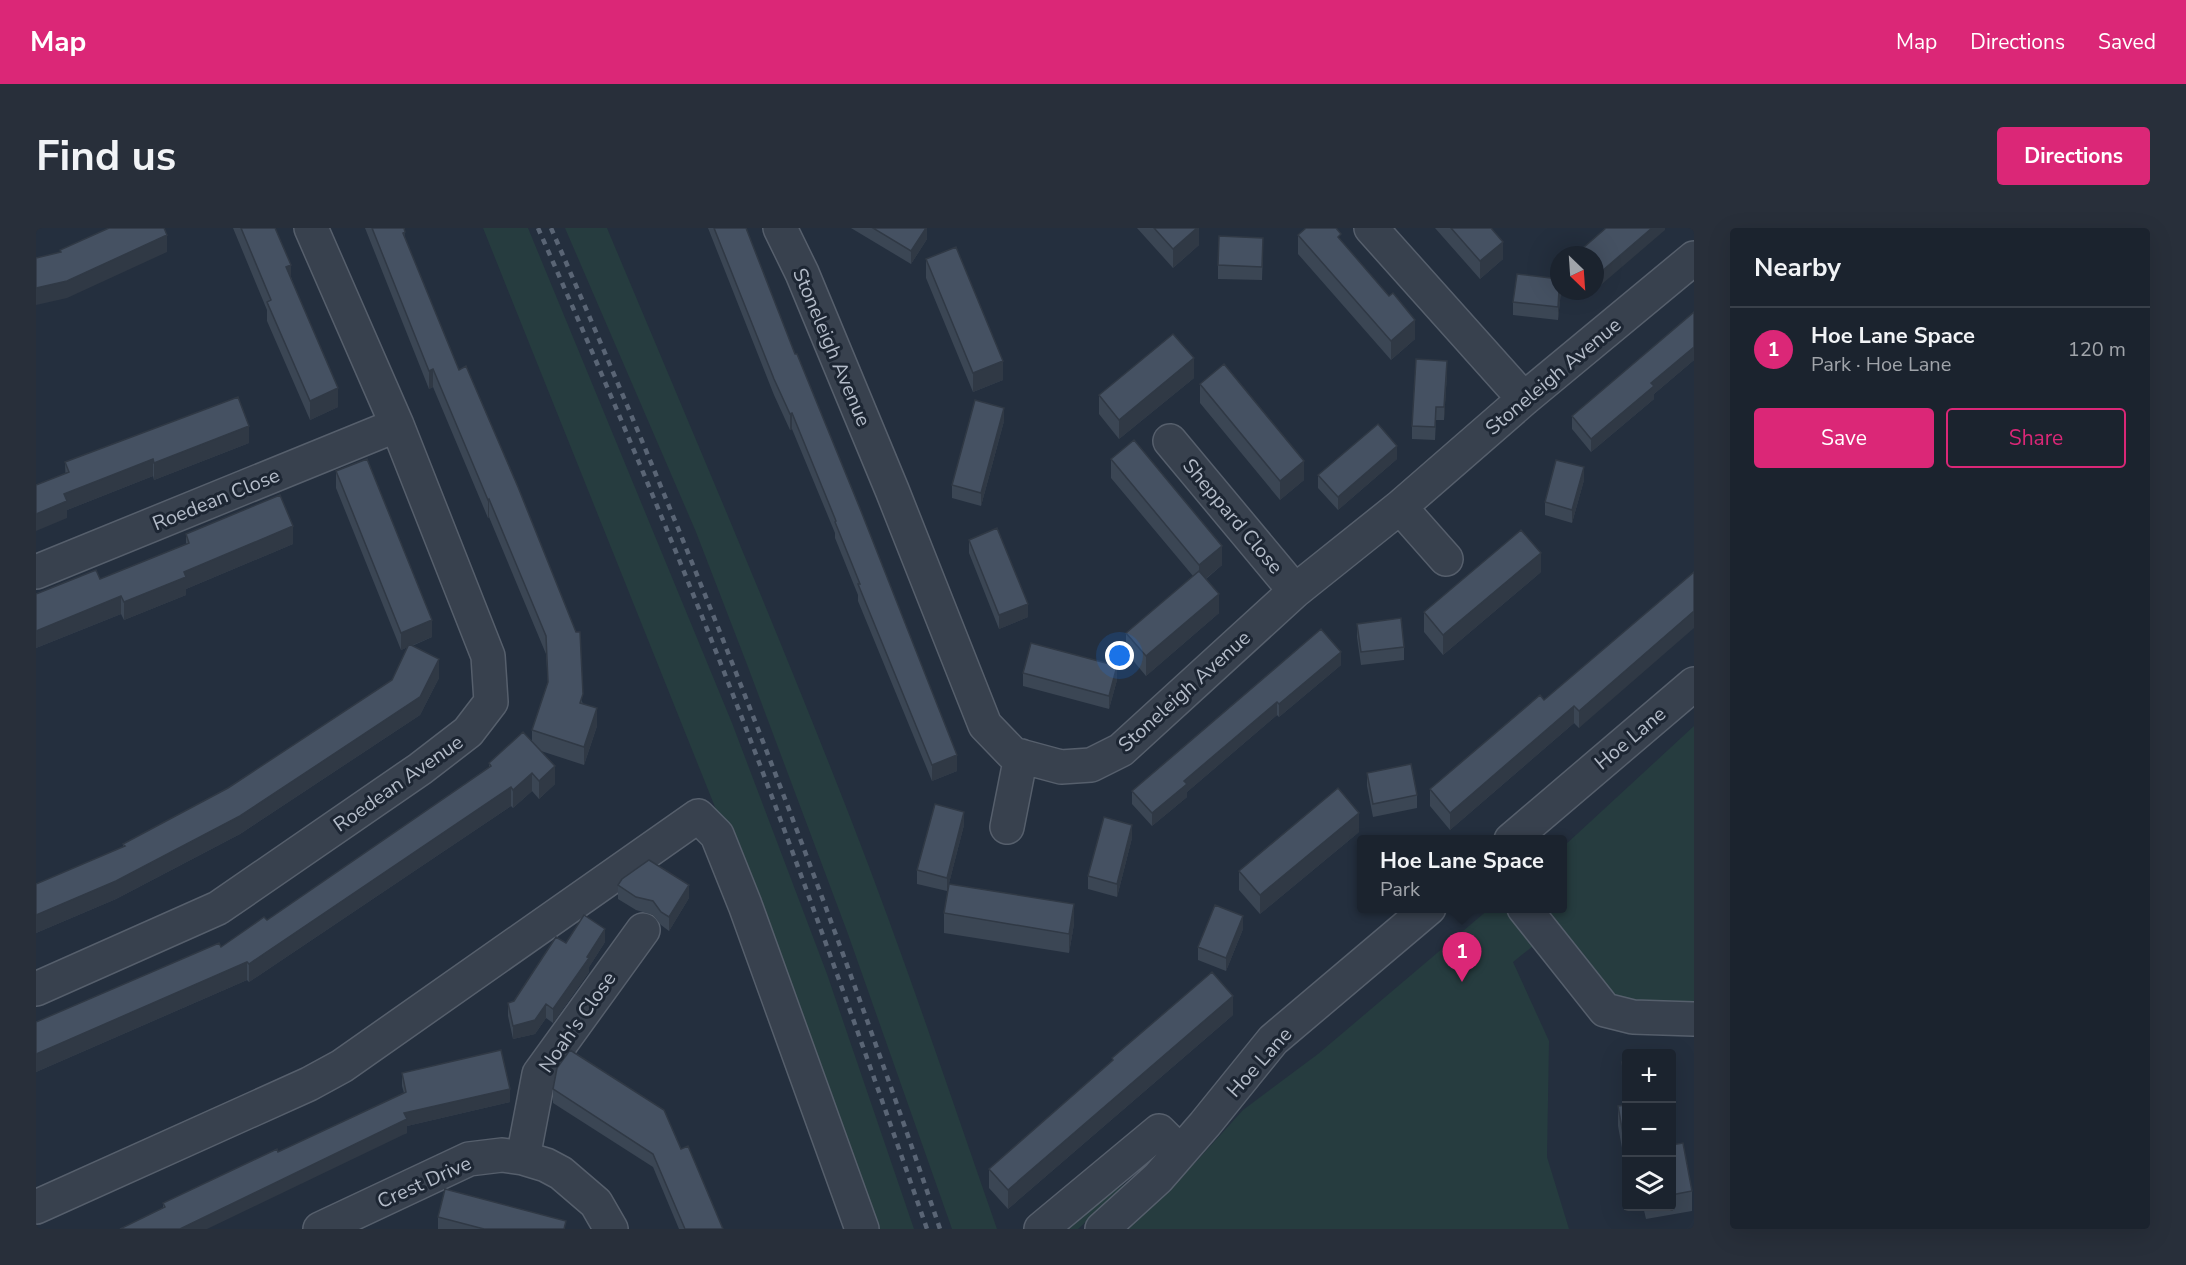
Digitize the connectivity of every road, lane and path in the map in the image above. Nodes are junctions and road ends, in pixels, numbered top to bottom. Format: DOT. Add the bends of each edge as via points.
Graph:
graph roads {
  1 [pos="311,228"];
  2 [pos="780,228"];
  3 [pos="1371,228"];
  4 [pos="1694,258"];
  5 [pos="1524,399"];
  6 [pos="397,425"];
  7 [pos="1170,441"];
  8 [pos="1400,507"];
  9 [pos="1446,559"];
  10 [pos="36,572"];
  11 [pos="1295,591"];
  12 [pos="1694,684"];
  13 [pos="1021,756"];
  14 [pos="1007,827"];
  15 [pos="1517,835"];
  16 [pos="1424,913"];
  17 [pos="1527,913"];
  18 [pos="643,930"];
  19 [pos="36,989"];
  20 [pos="1694,1018"];
  21 [pos="1180,1152"];
  22 [pos="523,1158"];
  23 [pos="36,1207"];
  24 [pos="860,1228"];
  25 [pos="320,1229"];
  26 [pos="611,1229"];
  27 [pos="1041,1229"];
  28 [pos="1102,1229"];
  1 -- 6 [label="street, Roedean Avenue"];
  2 -- 13 [label="street, Stoneleigh Avenue" via="892,490 985,725 1013,754"];
  3 -- 5 [label="street"];
  4 -- 5 [label="street, Stoneleigh Avenue"];
  5 -- 8 [label="street, Stoneleigh Avenue"];
  6 -- 10 [label="street, Roedean Close"];
  6 -- 19 [label="street, Roedean Avenue" via="488,656 491,702 468,732 420,769 218,908"];
  7 -- 11 [label="street, Sheppard Close"];
  8 -- 9 [label="street"];
  8 -- 11 [label="street, Stoneleigh Avenue"];
  11 -- 13 [label="street, Stoneleigh Avenue" via="1121,750 1091,765 1061,767"];
  12 -- 15 [label="street, Hoe Lane"];
  13 -- 14 [label="street"];
  16 -- 21 [label="street, Hoe Lane" via="1273,1040"];
  17 -- 20 [label="street" via="1605,1010 1633,1017"];
  18 -- 22 [label="street, Noah's Close" via="539,1074"];
  21 -- 27 [label="street" via="1159,1131"];
  21 -- 28 [label="street, Hoe Lane" via="1158,1178"];
  22 -- 25 [label="street, Crest Drive" via="469,1159"];
  22 -- 26 [label="street, Crest Drive" via="546,1165 574,1182 596,1203"];
  23 -- 24 [label="street" via="342,1066 698,816 717,836 745,905"];
}
